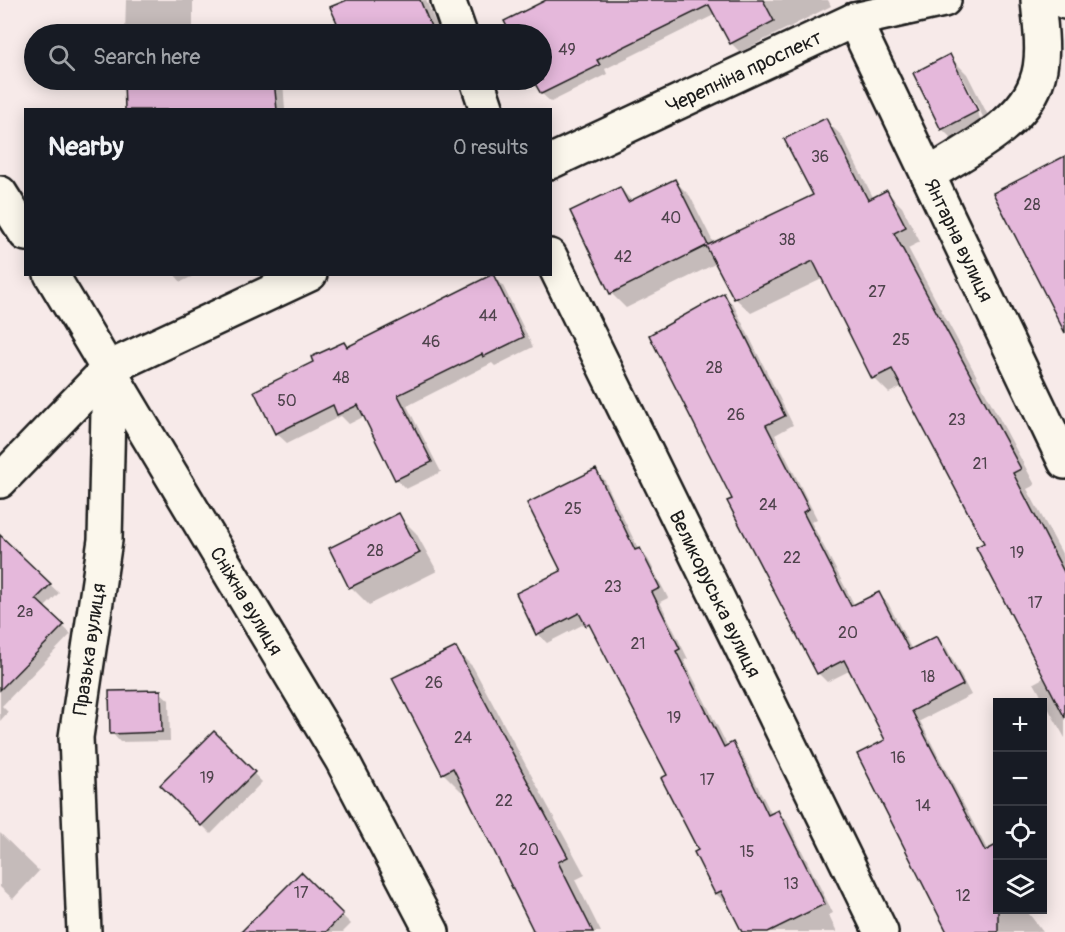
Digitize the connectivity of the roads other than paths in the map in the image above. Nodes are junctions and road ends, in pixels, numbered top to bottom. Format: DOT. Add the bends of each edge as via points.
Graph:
graph roads {
  1 [pos="448,0"];
  2 [pos="944,0"];
  3 [pos="1038,0"];
  4 [pos="854,20"];
  5 [pos="456,24"];
  6 [pos="481,90"];
  7 [pos="487,108"];
  8 [pos="552,161"];
  9 [pos="928,175"];
  10 [pos="0,193"];
  11 [pos="24,231"];
  12 [pos="552,260"];
  13 [pos="52,276"];
  14 [pos="306,276"];
  15 [pos="109,368"];
  16 [pos="1065,462"];
  17 [pos="0,481"];
  18 [pos="84,932"];
  19 [pos="432,932"];
  20 [pos="881,932"];
  1 -- 5 [label="street"];
  2 -- 4 [label="street, Черепніна проспект"];
  3 -- 9 [label="street" via="1042,42 1036,83 1010,123"];
  4 -- 8 [label="street, Черепніна проспект"];
  4 -- 9 [label="street, Янтарна вулиця"];
  6 -- 7 [label="street"];
  9 -- 16 [label="street, Янтарна вулиця"];
  10 -- 11 [label="street"];
  12 -- 20 [label="street, Великоруська вулиця"];
  13 -- 15 [label="street, Сніжна вулиця"];
  14 -- 15 [label="street"];
  15 -- 17 [label="street"];
  15 -- 18 [label="street, Празька вулиця" via="105,540 76,737"];
  15 -- 19 [label="street, Сніжна вулиця" via="342,760"];
}
